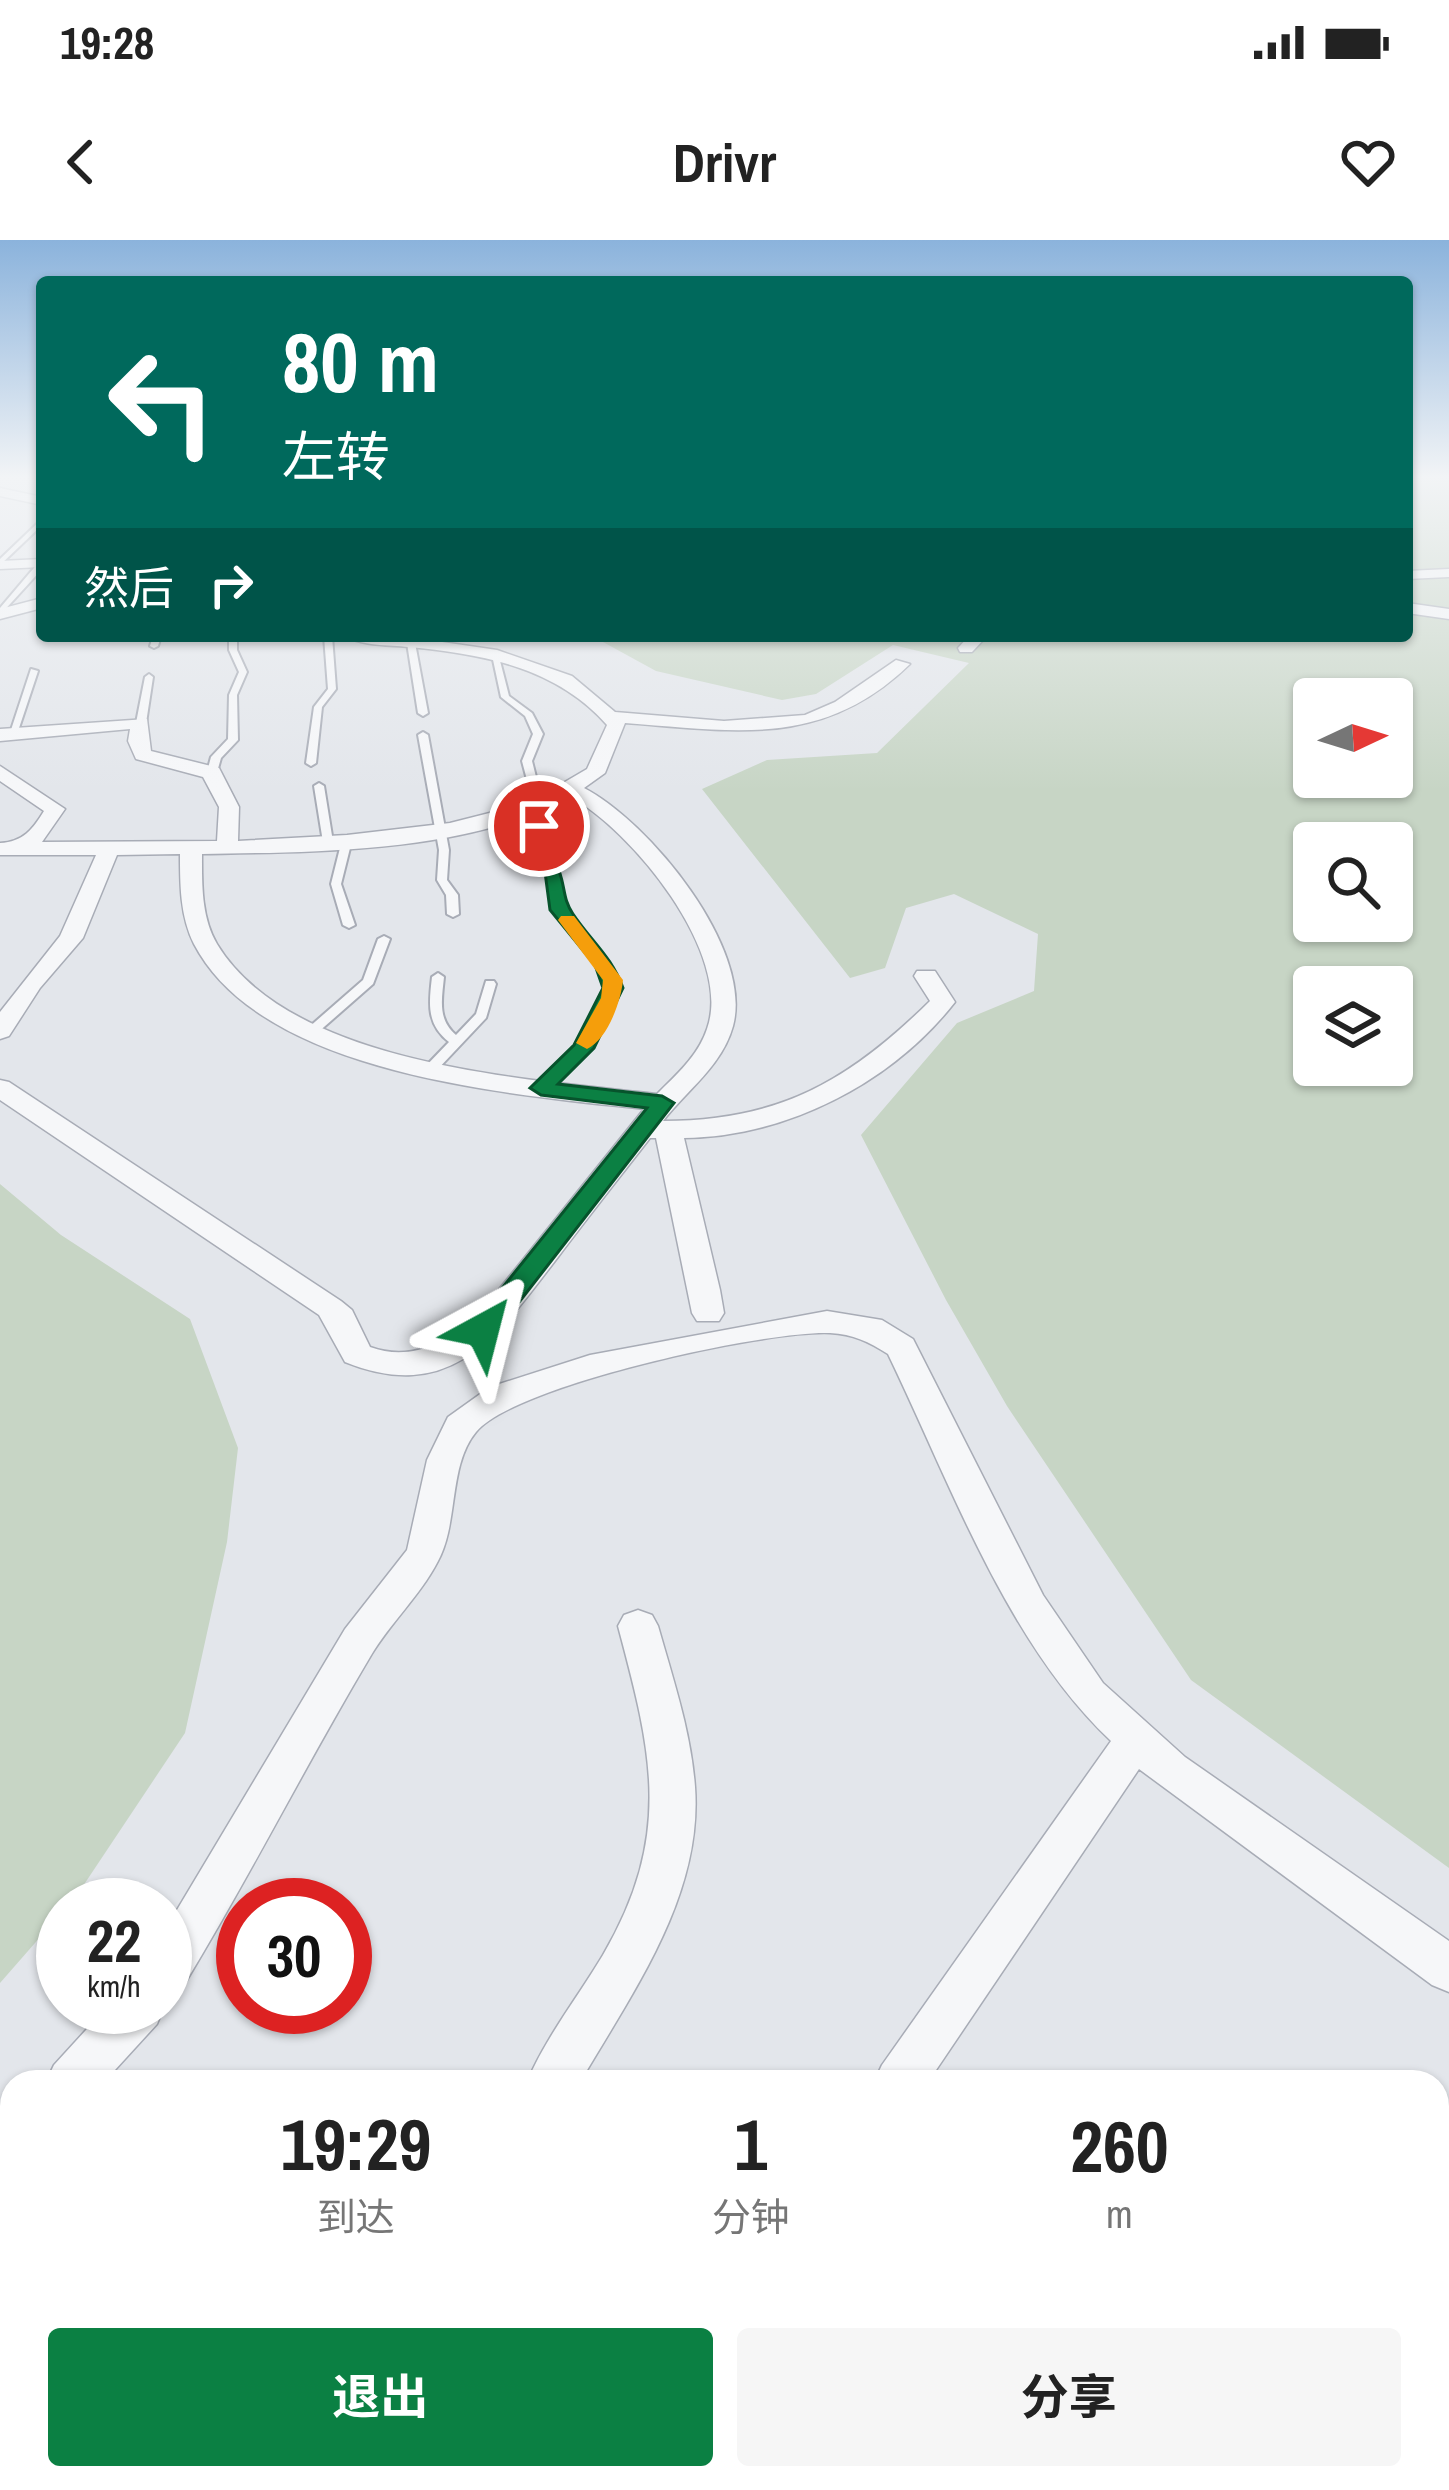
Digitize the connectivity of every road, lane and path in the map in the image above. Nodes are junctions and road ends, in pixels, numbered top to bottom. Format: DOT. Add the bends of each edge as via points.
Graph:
graph roads {
  1 [pos="27,581"];
  2 [pos="36,604"];
  3 [pos="1413,609"];
  4 [pos="0,613"];
  5 [pos="1449,614"];
  6 [pos="233,642"];
  7 [pos="328,642"];
  8 [pos="403,642"];
  9 [pos="411,643"];
  10 [pos="495,657"];
  11 [pos="902,664"];
  12 [pos="34,671"];
  13 [pos="149,676"];
  14 [pos="423,713"];
  15 [pos="611,717"];
  16 [pos="141,723"];
  17 [pos="37,732"];
  18 [pos="6,734"];
  19 [pos="423,735"];
  20 [pos="311,763"];
  21 [pos="17,769"];
  22 [pos="212,772"];
  23 [pos="319,786"];
  24 [pos="554,798"];
  25 [pos="441,830"];
  26 [pos="337,841"];
  27 [pos="109,848"];
  28 [pos="227,848"];
  29 [pos="191,849"];
  30 [pos="6,851"];
  31 [pos="453,914"];
  32 [pos="349,925"];
  33 [pos="384,939"];
  34 [pos="926,976"];
  35 [pos="438,977"];
  36 [pos="490,984"];
  37 [pos="0,1031"];
  38 [pos="312,1031"];
  39 [pos="457,1041"];
  40 [pos="431,1068"];
  41 [pos="0,1088"];
  42 [pos="541,1088"];
  43 [pos="657,1121"];
  44 [pos="708,1313"];
  45 [pos="638,1626"];
  46 [pos="1136,1739"];
  47 [pos="192,1926"];
  48 [pos="1449,1969"];
  49 [pos="118,2034"];
  50 [pos="88,2070"];
  51 [pos="559,2070"];
  52 [pos="907,2070"];
  1 -- 4 [label="lane"];
  2 -- 4 [label="street"];
  3 -- 5 [label="street"];
  6 -- 22 [label="lane" via="243,673 233,695 233,740"];
  7 -- 20 [label="lane" via="332,688 318,707"];
  8 -- 9 [label="street"];
  9 -- 10 [label="street"];
  9 -- 14 [label="lane"];
  10 -- 15 [label="street" via="578,685"];
  10 -- 24 [label="lane" via="505,697 538,734 527,761 535,790"];
  11 -- 15 [label="street" via="804,720"];
  12 -- 18 [label="lane"];
  13 -- 16 [label="lane"];
  15 -- 24 [label="street" via="612,753"];
  16 -- 17 [label="street"];
  16 -- 22 [label="street" via="143,755"];
  17 -- 18 [label="street"];
  17 -- 21 [label="street"];
  19 -- 25 [label="lane"];
  21 -- 30 [label="street" via="55,809 39,835"];
  22 -- 28 [label="street" via="231,809"];
  23 -- 26 [label="lane"];
  24 -- 25 [label="street"];
  24 -- 42 [label="lane" via="538,851 554,872 560,910 604,963 613,988 583,1048"];
  24 -- 43 [label="street" via="607,808 690,909 721,970 724,1004 712,1048"];
  25 -- 26 [label="street"];
  25 -- 31 [label="lane" via="442,880"];
  26 -- 28 [label="street"];
  26 -- 32 [label="lane" via="336,884"];
  27 -- 29 [label="street"];
  27 -- 30 [label="street"];
  27 -- 37 [label="street" via="71,938"];
  28 -- 29 [label="street"];
  29 -- 38 [label="street" via="192,905 209,951 249,995"];
  33 -- 38 [label="lane" via="369,981"];
  34 -- 43 [label="street" via="943,1002 866,1068 738,1126"];
  35 -- 39 [label="lane" via="435,1018"];
  36 -- 39 [label="lane" via="482,1015"];
  38 -- 40 [label="street"];
  39 -- 40 [label="lane"];
  40 -- 42 [label="street"];
  41 -- 43 [label="street" via="330,1308 357,1354 394,1365 439,1357 483,1330"];
  42 -- 43 [label="street"];
  43 -- 44 [label="street"];
  45 -- 51 [label="street" via="672,1770 669,1853 655,1900"];
  46 -- 47 [label="street" via="1089,1695 1029,1606 914,1365 889,1336 850,1323 804,1325 550,1376 479,1407 446,1451 423,1555 362,1637"];
  46 -- 48 [label="street"];
  46 -- 52 [label="street"];
  49 -- 50 [label="street"];
}
